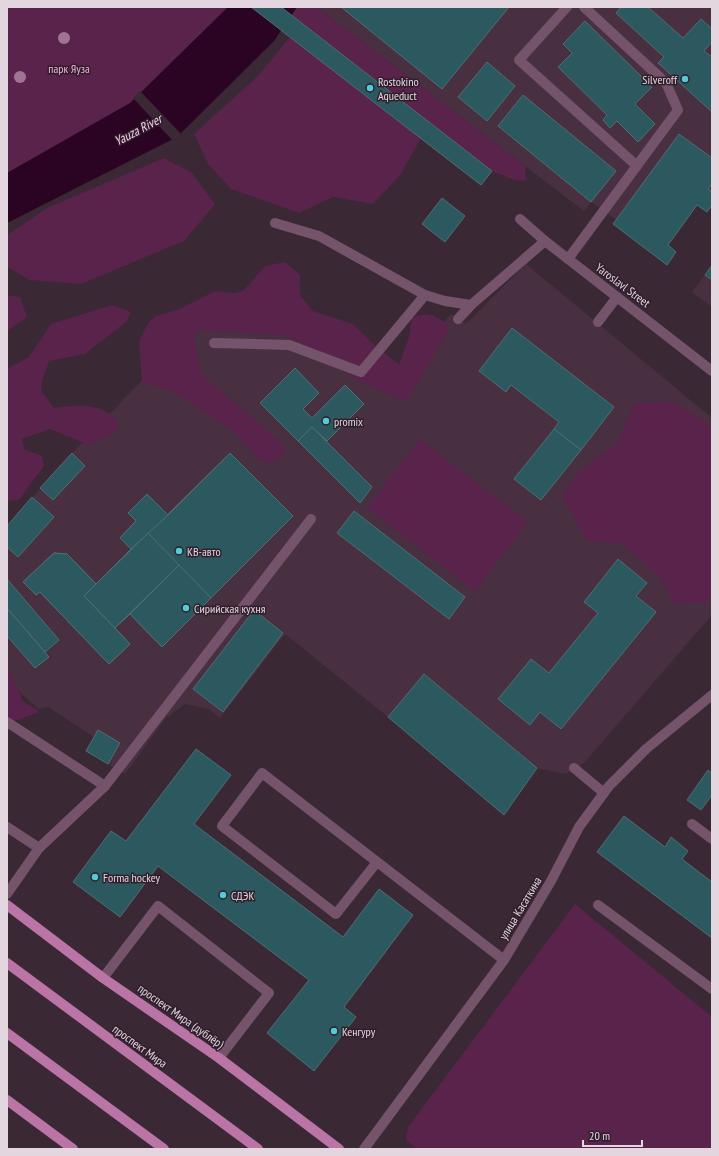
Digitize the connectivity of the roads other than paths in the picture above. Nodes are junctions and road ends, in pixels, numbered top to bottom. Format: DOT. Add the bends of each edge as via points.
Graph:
graph roads {
  1 [pos="567,7"];
  2 [pos="590,9"];
  3 [pos="637,166"];
  4 [pos="520,219"];
  5 [pos="275,223"];
  6 [pos="545,241"];
  7 [pos="568,259"];
  8 [pos="425,295"];
  9 [pos="617,297"];
  10 [pos="471,305"];
  11 [pos="458,319"];
  12 [pos="598,322"];
  13 [pos="214,343"];
  14 [pos="712,371"];
  15 [pos="311,519"];
  16 [pos="712,694"];
  17 [pos="7,722"];
  18 [pos="574,768"];
  19 [pos="105,786"];
  20 [pos="604,793"];
  21 [pos="692,824"];
  22 [pos="7,827"];
  23 [pos="712,839"];
  24 [pos="39,848"];
  25 [pos="377,862"];
  26 [pos="7,894"];
  27 [pos="7,905"];
  28 [pos="598,905"];
  29 [pos="504,960"];
  30 [pos="7,963"];
  31 [pos="103,978"];
  32 [pos="712,989"];
  33 [pos="7,1033"];
  34 [pos="219,1058"];
  35 [pos="7,1100"];
  36 [pos="73,1149"];
  37 [pos="164,1149"];
  38 [pos="258,1149"];
  39 [pos="339,1149"];
  40 [pos="364,1149"];
  1 -- 3 [label="street" via="519,60"];
  2 -- 3 [label="street" via="666,83 678,110"];
  3 -- 7 [label="street"];
  4 -- 6 [label="street, Yaroslavl Street"];
  5 -- 8 [label="street" via="319,236"];
  6 -- 7 [label="street, Yaroslavl Street"];
  6 -- 10 [label="street"];
  7 -- 9 [label="street, Yaroslavl Street"];
  8 -- 10 [label="street"];
  8 -- 13 [label="street" via="361,372 289,345"];
  9 -- 12 [label="street"];
  9 -- 14 [label="street, Yaroslavl Street"];
  10 -- 11 [label="street"];
  15 -- 19 [label="street"];
  16 -- 20 [label="street, улица Касаткина" via="646,749"];
  17 -- 19 [label="street"];
  18 -- 20 [label="street"];
  19 -- 24 [label="street"];
  20 -- 29 [label="street, улица Касаткина" via="579,827 551,881"];
  21 -- 23 [label="street"];
  22 -- 24 [label="street"];
  24 -- 26 [label="street"];
  25 -- 25 [label="street" via="262,773 222,826 336,914"];
  25 -- 29 [label="street"];
  27 -- 31 [label="main road, проспект Мира (дублёр)"];
  28 -- 32 [label="street"];
  29 -- 40 [label="street, улица Касаткина"];
  30 -- 38 [label="main road, проспект Мира"];
  31 -- 34 [label="main road, проспект Мира (дублёр)"];
  31 -- 34 [label="street" via="158,906 269,993"];
  33 -- 37 [label="main road"];
  34 -- 39 [label="main road, проспект Мира (дублёр)"];
  35 -- 36 [label="main road"];
}
